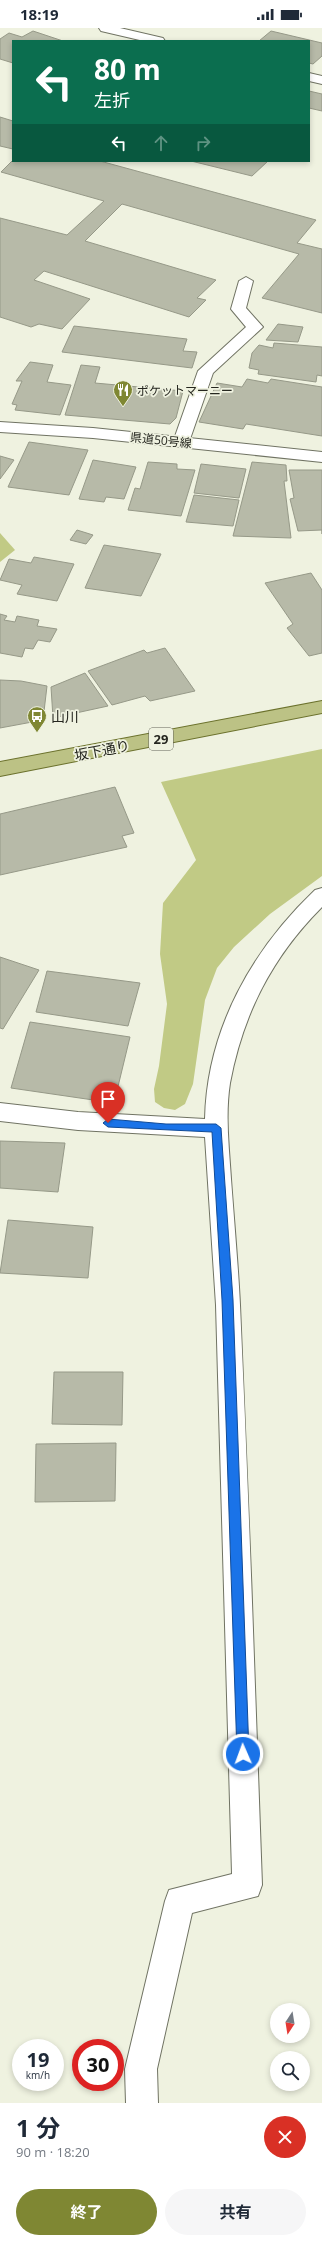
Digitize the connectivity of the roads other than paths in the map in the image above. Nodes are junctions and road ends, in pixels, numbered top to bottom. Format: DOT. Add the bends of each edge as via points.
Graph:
graph roads {
  1 [pos="105,28"];
  2 [pos="156,40"];
  3 [pos="310,77"];
  4 [pos="322,80"];
  5 [pos="246,281"];
  6 [pos="0,427"];
  7 [pos="181,442"];
  8 [pos="322,457"];
  9 [pos="322,707"];
  10 [pos="0,769"];
  11 [pos="322,895"];
  12 [pos="0,1112"];
  13 [pos="216,1128"];
  14 [pos="142,2103"];
  1 -- 2 [label="street"];
  3 -- 4 [label="street"];
  5 -- 7 [label="street" via="238,309 255,326 206,371"];
  6 -- 7 [label="street, 県道50号線"];
  7 -- 8 [label="street, 県道50号線"];
  9 -- 10 [label="main road, 坂下通り / 29"];
  11 -- 13 [label="street" via="296,918 269,954 246,993 228,1040 218,1088"];
  12 -- 13 [label="street" via="78,1121"];
  13 -- 14 [label="street" via="228,1300 247,1885 180,1901 141,2069"];
}
